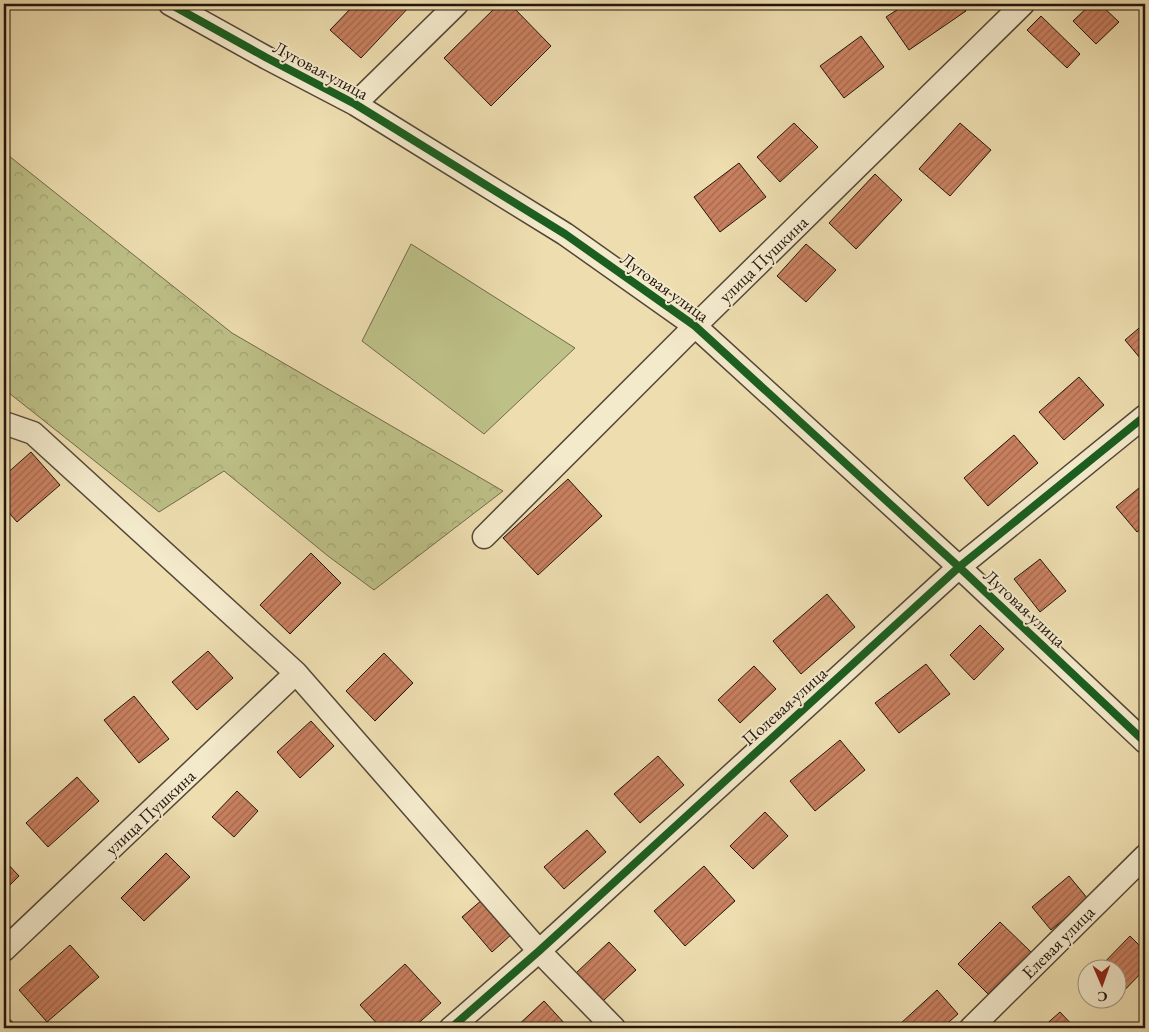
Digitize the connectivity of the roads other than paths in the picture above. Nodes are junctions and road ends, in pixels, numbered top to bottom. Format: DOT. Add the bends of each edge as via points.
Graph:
graph roads {
  1 [pos="170,4"];
  2 [pos="457,4"];
  3 [pos="1023,4"];
  4 [pos="356,104"];
  5 [pos="695,326"];
  6 [pos="1145,416"];
  7 [pos="4,423"];
  8 [pos="484,537"];
  9 [pos="959,567"];
  10 [pos="296,673"];
  11 [pos="1145,742"];
  12 [pos="1145,856"];
  13 [pos="4,950"];
  14 [pos="539,951"];
  15 [pos="451,1028"];
  16 [pos="614,1028"];
  17 [pos="971,1028"];
  1 -- 4 [label="street, Луговая улица"];
  2 -- 4 [label="street"];
  3 -- 5 [label="street, улица Пушкина"];
  4 -- 5 [label="street, Луговая улица" via="565,234"];
  5 -- 8 [label="street, улица Пушкина"];
  5 -- 9 [label="street, Луговая улица"];
  6 -- 9 [label="street, Полевая улица"];
  7 -- 10 [label="street" via="32,433"];
  9 -- 11 [label="street, Луговая улица"];
  9 -- 14 [label="street, Полевая улица"];
  10 -- 13 [label="street, улица Пушкина"];
  10 -- 14 [label="street"];
  12 -- 17 [label="street, Елевая улица"];
  14 -- 15 [label="street, Полевая улица"];
  14 -- 16 [label="street"];
}
